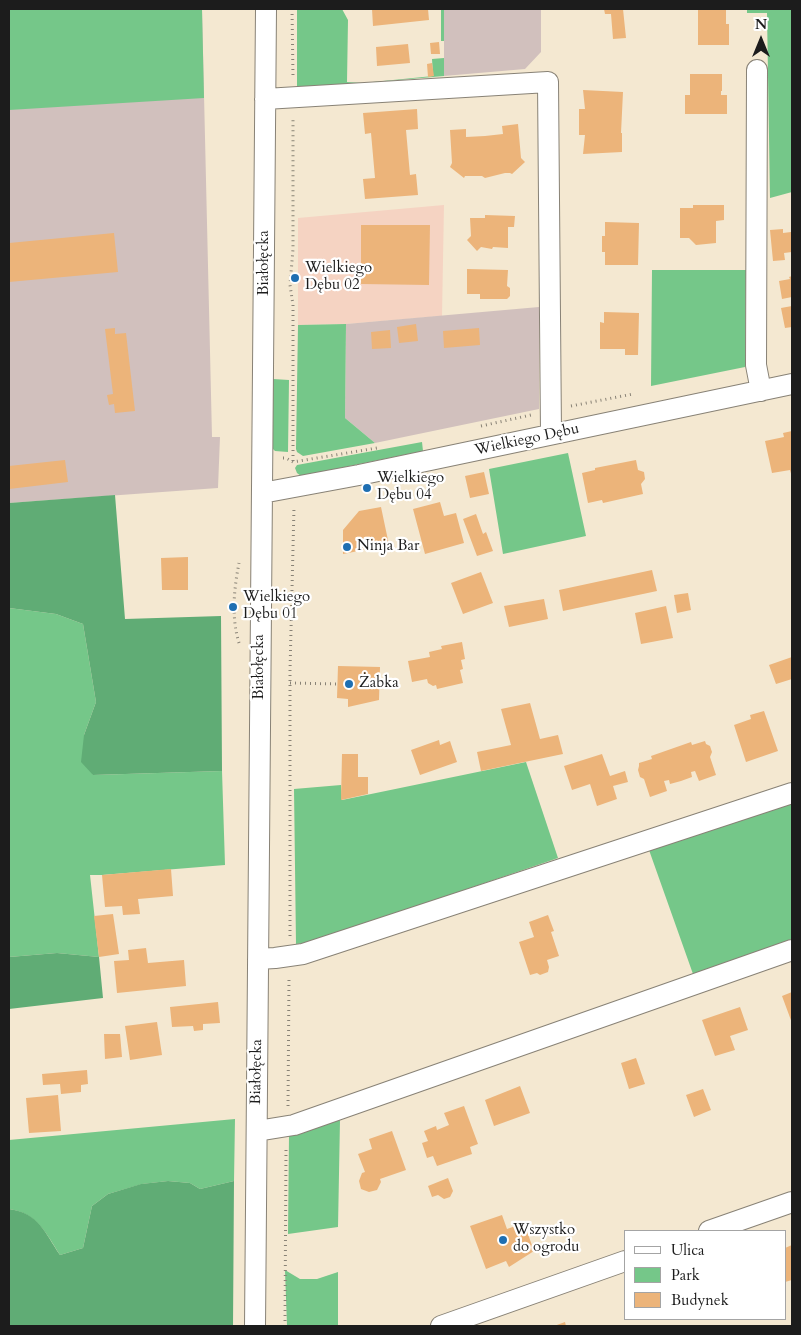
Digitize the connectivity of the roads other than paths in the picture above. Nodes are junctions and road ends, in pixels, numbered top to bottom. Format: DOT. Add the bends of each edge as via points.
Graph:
graph roads {
  1 [pos="266,9"];
  2 [pos="756,70"];
  3 [pos="265,99"];
  4 [pos="792,384"];
  5 [pos="761,391"];
  6 [pos="551,434"];
  7 [pos="262,493"];
  8 [pos="792,793"];
  9 [pos="792,950"];
  10 [pos="258,959"];
  11 [pos="257,1131"];
  12 [pos="792,1202"];
  13 [pos="711,1230"];
  14 [pos="624,1261"];
  15 [pos="255,1326"];
  16 [pos="441,1326"];
  1 -- 3 [label="street, Białołęcka"];
  2 -- 5 [label="street" via="756,365"];
  3 -- 6 [label="street" via="548,82"];
  3 -- 7 [label="street, Białołęcka"];
  4 -- 5 [label="street, Wielkiego Dębu"];
  5 -- 6 [label="street, Wielkiego Dębu"];
  6 -- 7 [label="street, Wielkiego Dębu"];
  7 -- 10 [label="street, Białołęcka"];
  8 -- 10 [label="street" via="303,954"];
  9 -- 11 [label="street" via="294,1125"];
  10 -- 11 [label="street, Białołęcka"];
  11 -- 15 [label="street, Białołęcka"];
  12 -- 13 [label="street"];
  14 -- 16 [label="street"];
}
